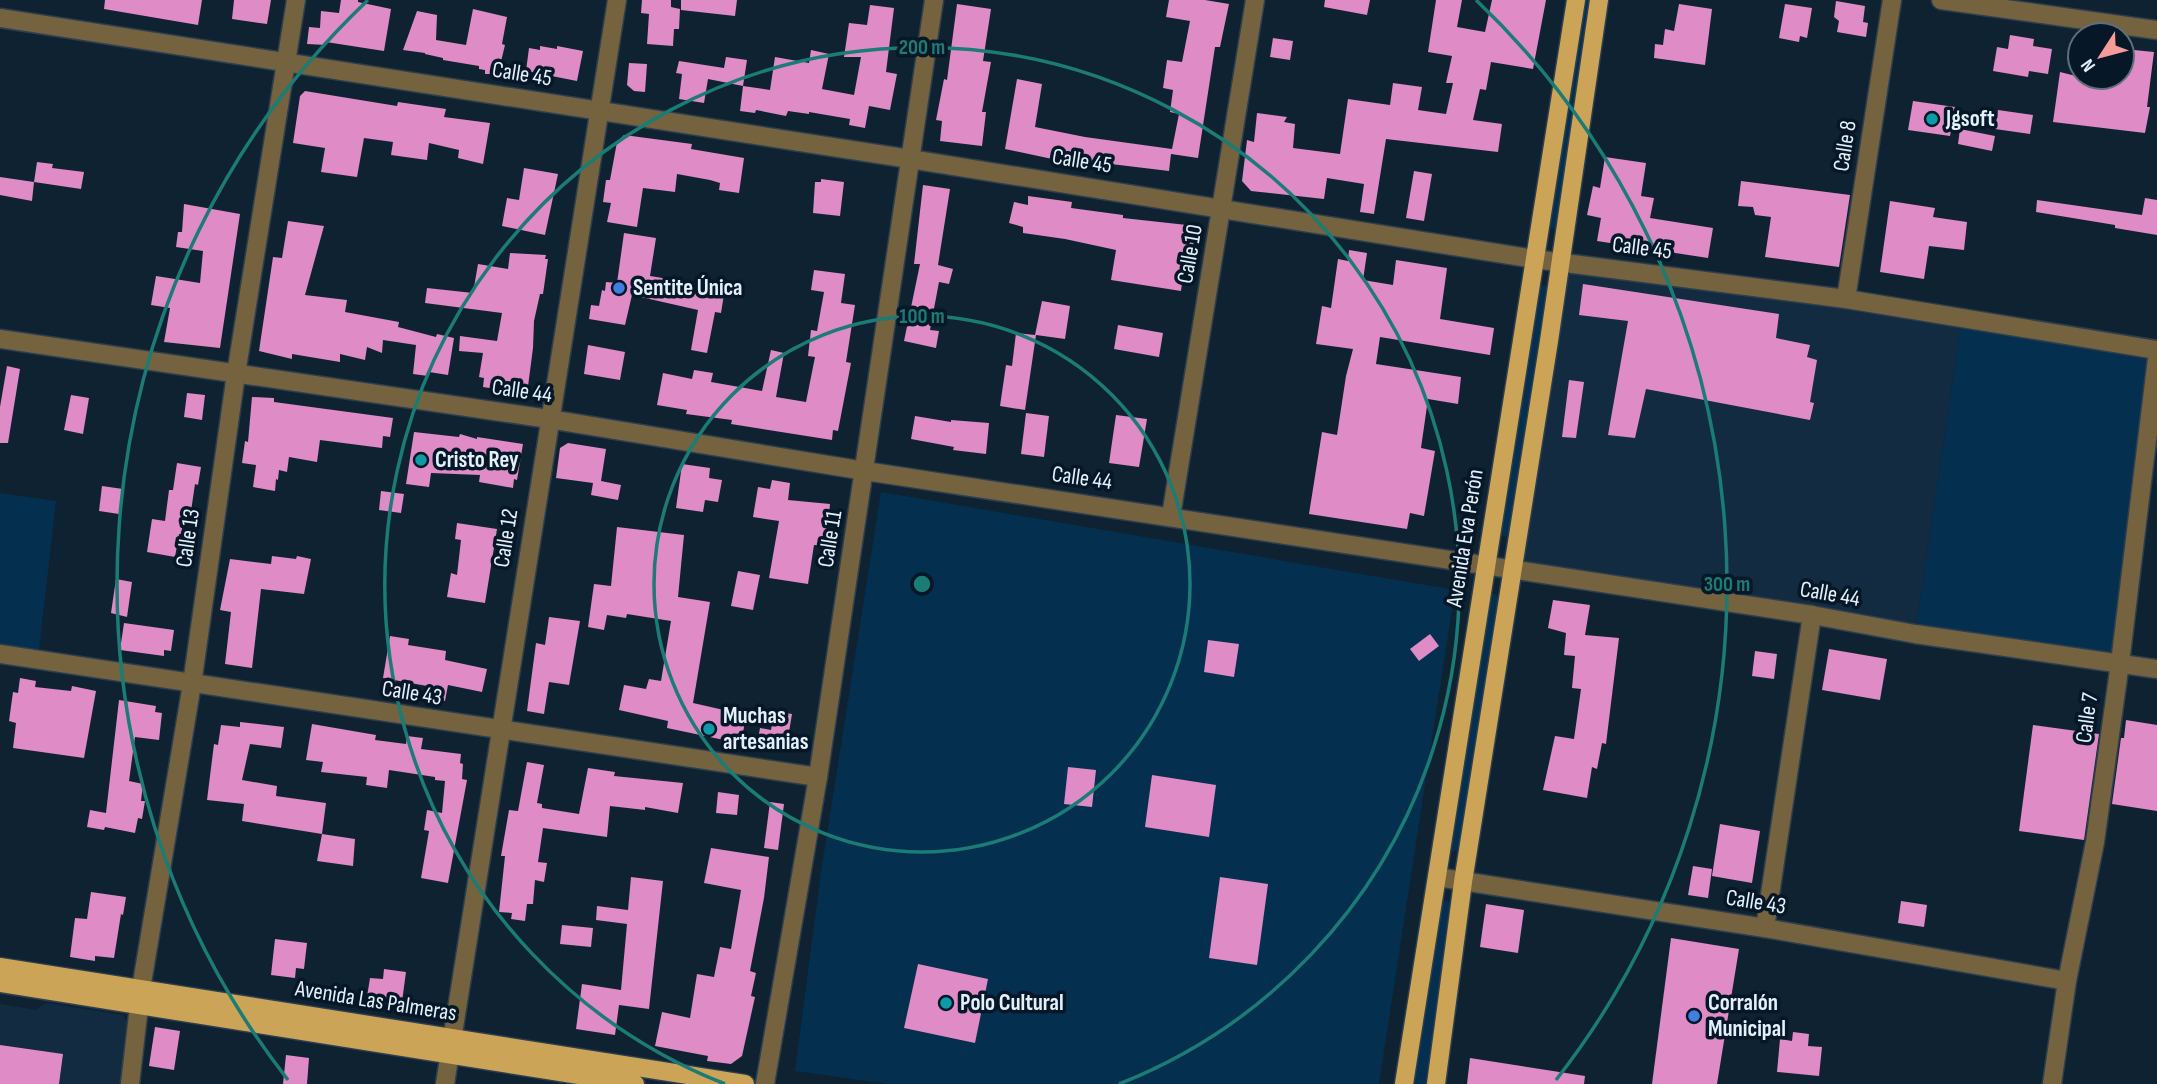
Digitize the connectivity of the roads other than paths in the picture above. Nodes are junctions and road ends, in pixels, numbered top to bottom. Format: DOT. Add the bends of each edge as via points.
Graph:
graph roads {
  1 [pos="296,0"];
  2 [pos="617,0"];
  3 [pos="934,0"];
  4 [pos="1255,0"];
  5 [pos="1576,0"];
  6 [pos="1599,0"];
  7 [pos="1892,0"];
  8 [pos="1941,0"];
  9 [pos="0,18"];
  10 [pos="2157,30"];
  11 [pos="286,62"];
  12 [pos="600,110"];
  13 [pos="910,159"];
  14 [pos="1222,208"];
  15 [pos="1534,259"];
  16 [pos="1559,262"];
  17 [pos="1846,299"];
  18 [pos="0,339"];
  19 [pos="2157,350"];
  20 [pos="2157,358"];
  21 [pos="236,374"];
  22 [pos="549,419"];
  23 [pos="865,471"];
  24 [pos="1171,516"];
  25 [pos="1486,564"];
  26 [pos="1511,569"];
  27 [pos="1812,615"];
  28 [pos="0,654"];
  29 [pos="2120,663"];
  30 [pos="2157,669"];
  31 [pos="192,684"];
  32 [pos="502,731"];
  33 [pos="818,777"];
  34 [pos="1437,877"];
  35 [pos="1463,881"];
  36 [pos="1765,928"];
  37 [pos="0,967"];
  38 [pos="2067,981"];
  39 [pos="0,983"];
  40 [pos="140,997"];
  41 [pos="450,1046"];
  42 [pos="130,1084"];
  43 [pos="445,1084"];
  44 [pos="635,1084"];
  45 [pos="744,1084"];
  46 [pos="765,1084"];
  47 [pos="1404,1084"];
  48 [pos="1436,1084"];
  49 [pos="2052,1084"];
  1 -- 11 [label="street, Calle 13"];
  2 -- 12 [label="street, Calle 12"];
  3 -- 13 [label="street, Calle 11"];
  4 -- 14 [label="street, Calle 10"];
  5 -- 15 [label="main road, Avenida Eva Perón"];
  6 -- 16 [label="main road"];
  7 -- 17 [label="street, Calle 8"];
  8 -- 10 [label="street"];
  9 -- 11 [label="street, Calle 45"];
  11 -- 12 [label="street, Calle 45"];
  11 -- 21 [label="street, Calle 13"];
  12 -- 13 [label="street, Calle 45"];
  12 -- 22 [label="street, Calle 12"];
  13 -- 14 [label="street, Calle 45"];
  13 -- 23 [label="street, Calle 11"];
  14 -- 15 [label="street, Calle 45"];
  14 -- 24 [label="street, Calle 10"];
  15 -- 16 [label="street, Calle 45"];
  15 -- 25 [label="main road, Avenida Eva Perón"];
  16 -- 17 [label="street, Calle 45"];
  16 -- 26 [label="main road"];
  17 -- 19 [label="street, Calle 45"];
  18 -- 21 [label="street, Calle 44"];
  20 -- 29 [label="street, Calle 7"];
  21 -- 22 [label="street, Calle 44"];
  21 -- 31 [label="street, Calle 13"];
  22 -- 23 [label="street, Calle 44"];
  22 -- 32 [label="street, Calle 12"];
  23 -- 24 [label="street, Calle 44"];
  23 -- 33 [label="street, Calle 11"];
  24 -- 25 [label="street, Calle 44"];
  25 -- 26 [label="street, Calle 44"];
  25 -- 34 [label="main road, Avenida Eva Perón"];
  26 -- 27 [label="street, Calle 44"];
  26 -- 35 [label="main road"];
  27 -- 29 [label="street, Calle 44"];
  27 -- 36 [label="street"];
  28 -- 31 [label="street, Calle 43"];
  29 -- 30 [label="street, Calle 44"];
  29 -- 38 [label="street, Calle 7" via="2095,842"];
  31 -- 32 [label="street, Calle 43"];
  31 -- 40 [label="street, Calle 13"];
  32 -- 33 [label="street, Calle 43"];
  32 -- 41 [label="street, Calle 12"];
  33 -- 46 [label="street, Calle 11"];
  34 -- 35 [label="street, Calle 43"];
  34 -- 47 [label="main road, Avenida Eva Perón"];
  35 -- 36 [label="street, Calle 43"];
  35 -- 48 [label="main road"];
  36 -- 38 [label="street, Calle 43"];
  37 -- 40 [label="main road, Avenida Las Palmeras"];
  38 -- 49 [label="street, Calle 7"];
  39 -- 40 [label="main road, Avenida Las Palmeras"];
  40 -- 41 [label="main road, Avenida Las Palmeras"];
  40 -- 42 [label="street, Calle 13"];
  41 -- 43 [label="street, Calle 12"];
  41 -- 44 [label="main road, Avenida Las Palmeras"];
  41 -- 45 [label="main road, Avenida Las Palmeras"];
}
